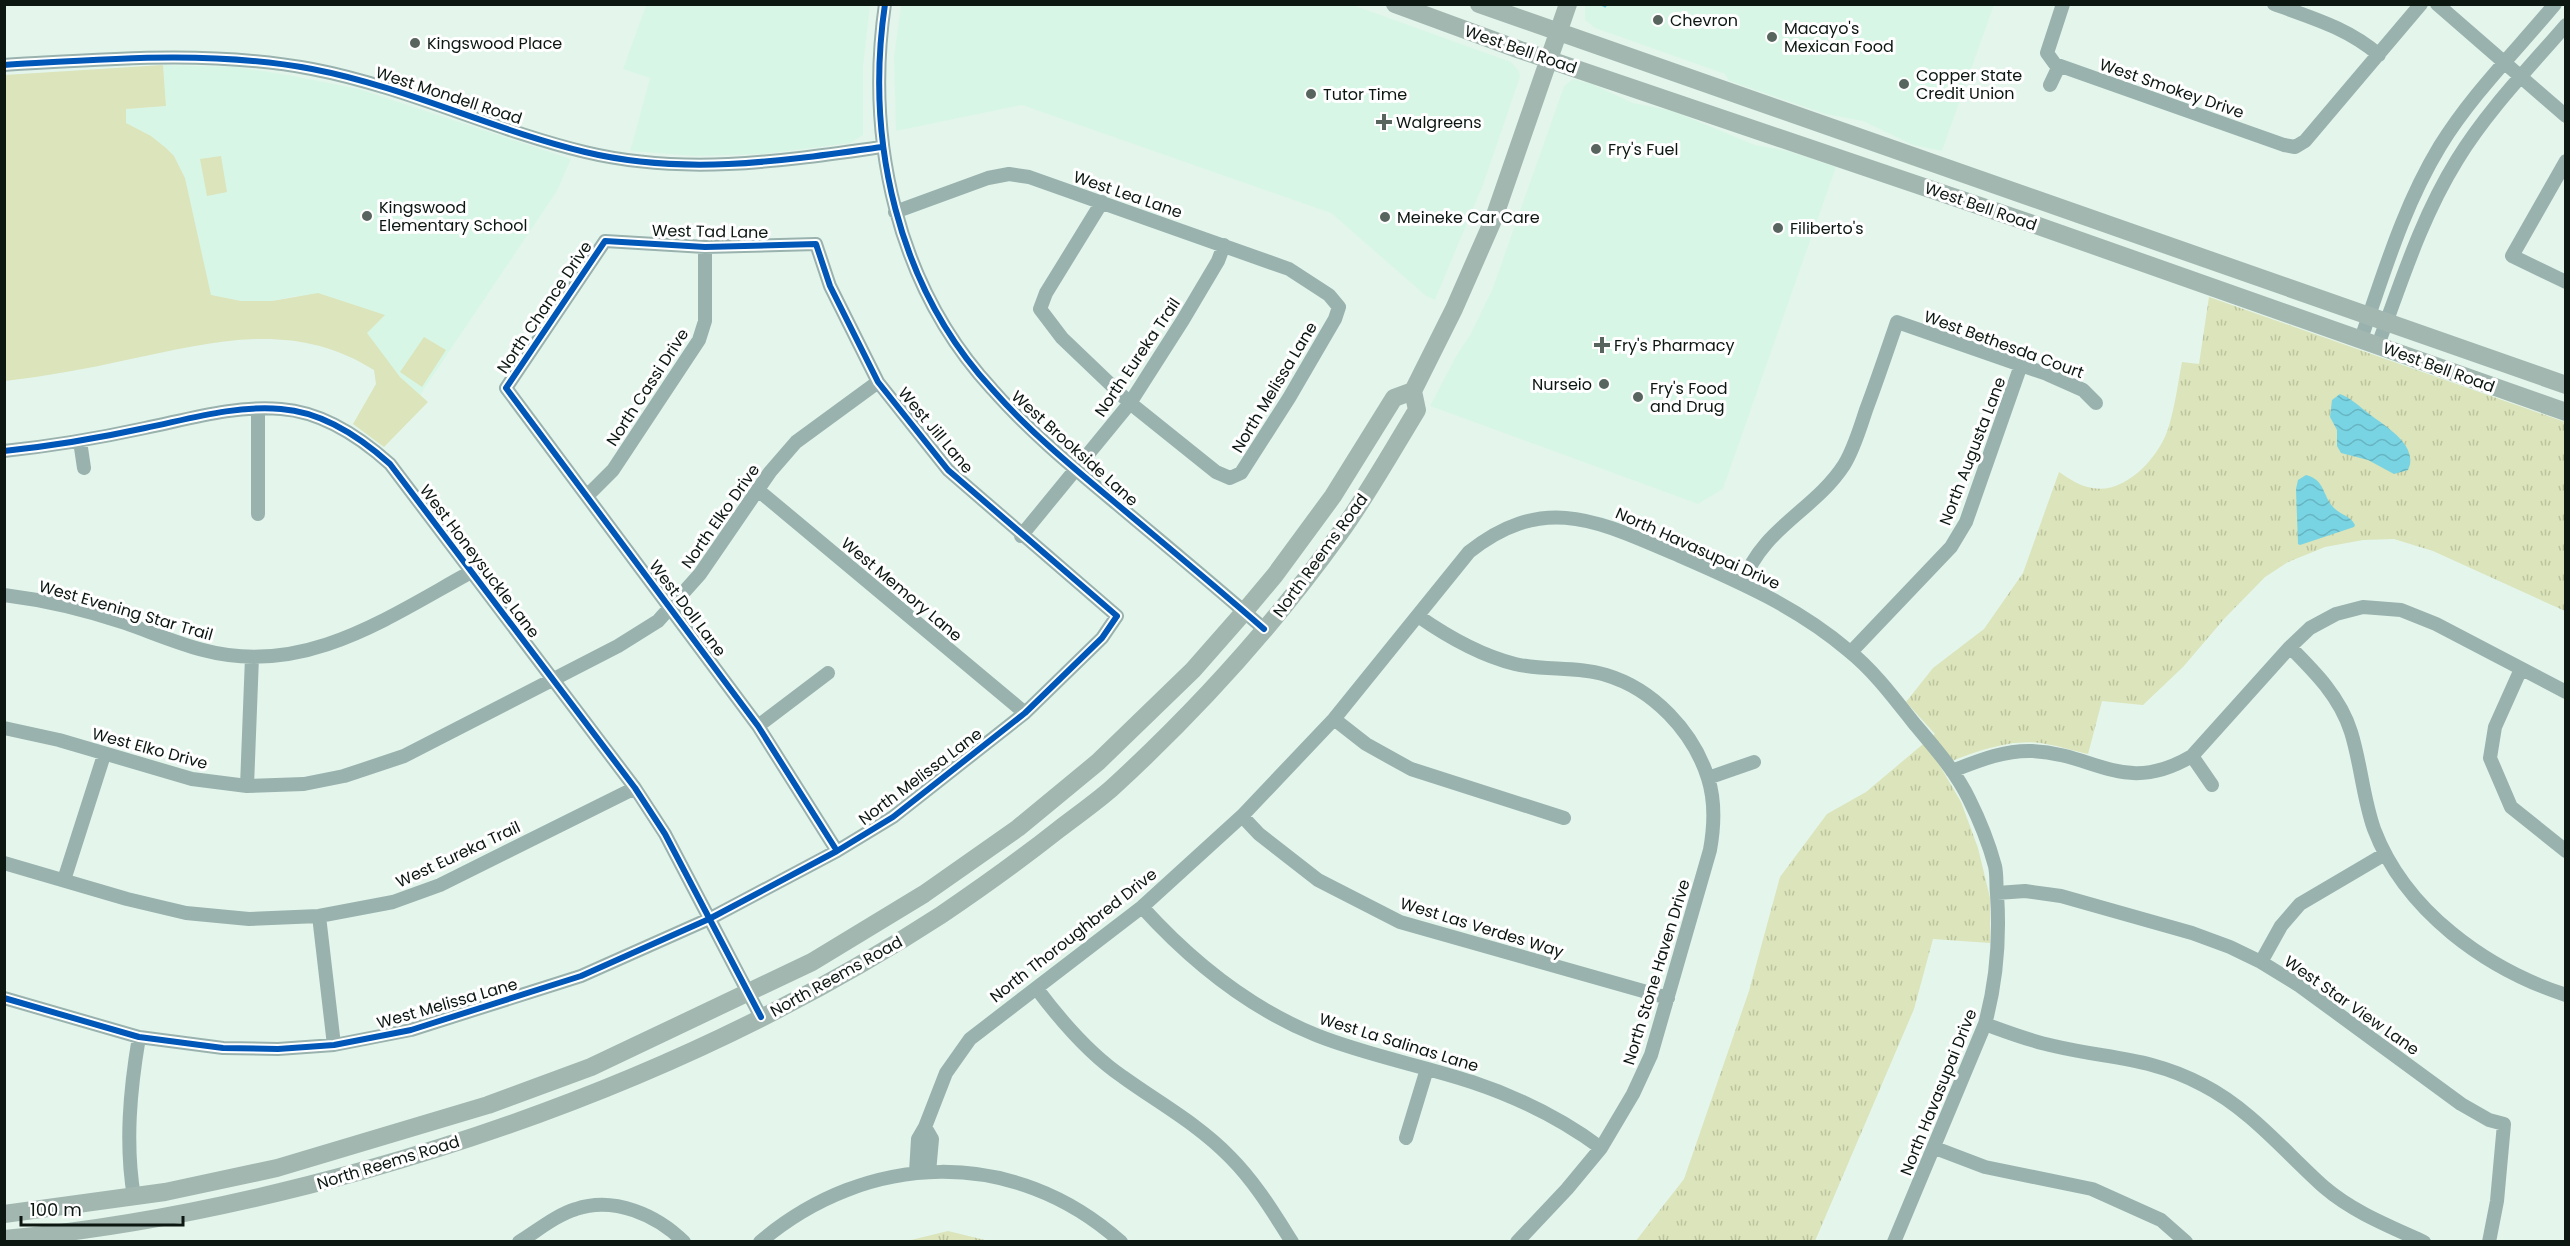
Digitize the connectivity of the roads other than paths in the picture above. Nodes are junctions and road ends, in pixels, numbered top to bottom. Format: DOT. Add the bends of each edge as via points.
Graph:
graph roads {
  1 [pos="885,4"];
  2 [pos="1395,4"];
  3 [pos="1479,4"];
  4 [pos="1568,4"];
  5 [pos="2063,4"];
  6 [pos="2274,4"];
  7 [pos="2421,4"];
  8 [pos="2437,4"];
  9 [pos="2555,4"];
  10 [pos="2565,25"];
  11 [pos="1558,32"];
  12 [pos="2379,55"];
  13 [pos="1549,59"];
  14 [pos="2505,62"];
  15 [pos="4,65"];
  16 [pos="2059,66"];
  17 [pos="2521,77"];
  18 [pos="2050,85"];
  19 [pos="2565,116"];
  20 [pos="1839,130"];
  21 [pos="882,147"];
  22 [pos="1830,155"];
  23 [pos="2565,161"];
  24 [pos="1102,202"];
  25 [pos="895,212"];
  26 [pos="605,241"];
  27 [pos="816,244"];
  28 [pos="1224,245"];
  29 [pos="705,247"];
  30 [pos="2565,282"];
  31 [pos="1339,307"];
  32 [pos="2369,316"];
  33 [pos="2387,322"];
  34 [pos="2369,342"];
  35 [pos="2021,365"];
  36 [pos="878,382"];
  37 [pos="2565,385"];
  38 [pos="506,388"];
  39 [pos="1413,391"];
  40 [pos="1130,403"];
  41 [pos="2096,403"];
  42 [pos="258,409"];
  43 [pos="2565,412"];
  44 [pos="80,441"];
  45 [pos="4,451"];
  46 [pos="84,468"];
  47 [pos="1076,469"];
  48 [pos="758,490"];
  49 [pos="587,496"];
  50 [pos="258,514"];
  51 [pos="1546,517"];
  52 [pos="1021,536"];
  53 [pos="471,572"];
  54 [pos="1743,583"];
  55 [pos="4,595"];
  56 [pos="672,608"];
  57 [pos="1244,612"];
  58 [pos="1117,616"];
  59 [pos="1418,616"];
  60 [pos="1264,629"];
  61 [pos="2290,647"];
  62 [pos="1851,652"];
  63 [pos="252,657"];
  64 [pos="2521,669"];
  65 [pos="828,673"];
  66 [pos="553,679"];
  67 [pos="2565,692"];
  68 [pos="1025,712"];
  69 [pos="1334,719"];
  70 [pos="758,726"];
  71 [pos="4,728"];
  72 [pos="104,755"];
  73 [pos="2192,756"];
  74 [pos="1754,762"];
  75 [pos="1952,771"];
  76 [pos="1708,778"];
  77 [pos="2212,785"];
  78 [pos="247,786"];
  79 [pos="635,788"];
  80 [pos="1242,816"];
  81 [pos="1564,818"];
  82 [pos="837,851"];
  83 [pos="2565,851"];
  84 [pos="2385,854"];
  85 [pos="4,863"];
  86 [pos="64,880"];
  87 [pos="1997,893"];
  88 [pos="1142,906"];
  89 [pos="319,916"];
  90 [pos="709,920"];
  91 [pos="2261,962"];
  92 [pos="1037,989"];
  93 [pos="748,993"];
  94 [pos="2565,995"];
  95 [pos="4,998"];
  96 [pos="1668,998"];
  97 [pos="761,1017"];
  98 [pos="1985,1024"];
  99 [pos="139,1037"];
  100 [pos="334,1045"];
  101 [pos="1427,1069"];
  102 [pos="1406,1138"];
  103 [pos="1600,1148"];
  104 [pos="1935,1148"];
  105 [pos="922,1172"];
  106 [pos="134,1197"];
  107 [pos="4,1214"];
  108 [pos="4,1239"];
  109 [pos="519,1242"];
  110 [pos="684,1242"];
  111 [pos="760,1242"];
  112 [pos="1121,1242"];
  113 [pos="1292,1242"];
  114 [pos="1517,1242"];
  115 [pos="1894,1242"];
  116 [pos="2186,1242"];
  117 [pos="2424,1242"];
  118 [pos="2489,1242"];
  1 -- 21 [label="street, West Brookside Lane" via="879,67"];
  2 -- 13 [label="main road, West Bell Road"];
  3 -- 11 [label="main road, West Bell Road"];
  4 -- 11 [label="main road, North Reems Road"];
  5 -- 16 [label="street" via="2048,49 2048,57"];
  6 -- 12 [label="street" via="2342,29"];
  7 -- 12 [label="street"];
  8 -- 14 [label="street"];
  9 -- 14 [label="street"];
  10 -- 17 [label="street"];
  11 -- 13 [label="main road, North Reems Road"];
  11 -- 20 [label="main road, West Bell Road"];
  12 -- 16 [label="street, West Smokey Drive" via="2306,141 2295,147"];
  13 -- 22 [label="main road, West Bell Road"];
  13 -- 39 [label="main road, North Reems Road" via="1494,218"];
  14 -- 17 [label="street"];
  14 -- 32 [label="street" via="2464,111 2415,192"];
  15 -- 21 [label="street, West Mondell Road" via="156,56 276,63 365,82 576,150 658,164 744,165"];
  16 -- 18 [label="street"];
  17 -- 19 [label="street"];
  17 -- 33 [label="street" via="2476,131 2446,178 2421,228"];
  20 -- 22 [label="main road"];
  20 -- 32 [label="main road, West Bell Road"];
  21 -- 25 [label="street, West Brookside Lane"];
  22 -- 34 [label="main road, West Bell Road"];
  23 -- 30 [label="street" via="2512,256"];
  24 -- 25 [label="street, West Lea Lane" via="1009,174"];
  24 -- 28 [label="street, West Lea Lane"];
  24 -- 40 [label="street" via="1040,309 1062,338"];
  25 -- 47 [label="street, West Brookside Lane" via="931,302 960,348 990,388"];
  26 -- 29 [label="street, West Tad Lane"];
  26 -- 38 [label="street, North Chance Drive"];
  27 -- 29 [label="street, West Tad Lane"];
  27 -- 36 [label="street, West Jill Lane" via="830,286"];
  28 -- 31 [label="street, West Lea Lane" via="1288,269 1329,295"];
  28 -- 40 [label="street, North Eureka Trail" via="1184,320"];
  29 -- 49 [label="street, North Cassi Drive" via="705,321 699,340 613,470"];
  31 -- 40 [label="street, North Melissa Lane" via="1277,417 1241,472 1230,478 1216,472"];
  32 -- 33 [label="main road, West Bell Road"];
  32 -- 34 [label="street"];
  33 -- 34 [label="street"];
  33 -- 37 [label="main road, West Bell Road"];
  34 -- 43 [label="main road, West Bell Road"];
  35 -- 41 [label="street, West Bethesda Court" via="2083,390"];
  35 -- 54 [label="street, West Bethesda Court" via="1897,322 1844,464 1831,482 1761,547"];
  35 -- 62 [label="street, North Augusta Lane" via="1966,522 1951,547"];
  36 -- 48 [label="street, North Elko Drive" via="796,442"];
  36 -- 52 [label="street, West Jill Lane" via="948,470"];
  38 -- 49 [label="street, West Doll Lane"];
  39 -- 57 [label="main road, North Reems Road" via="1394,398 1333,496"];
  39 -- 60 [label="main road, North Reems Road" via="1417,410 1395,446 1342,530"];
  40 -- 47 [label="street, North Eureka Trail"];
  42 -- 44 [label="street, West Honeysuckle Lane" via="228,411"];
  42 -- 50 [label="street"];
  42 -- 53 [label="street, West Honeysuckle Lane" via="282,408 325,420 378,453"];
  44 -- 45 [label="street, West Honeysuckle Lane"];
  44 -- 46 [label="street"];
  47 -- 52 [label="street, North Eureka Trail"];
  47 -- 57 [label="street, West Brookside Lane"];
  48 -- 56 [label="street, North Elko Drive"];
  48 -- 68 [label="street, West Memory Lane"];
  49 -- 56 [label="street, West Doll Lane"];
  51 -- 54 [label="street, North Havasupai Drive" via="1582,518 1609,526"];
  51 -- 59 [label="street, North Thoroughbred Drive" via="1488,536 1469,552"];
  52 -- 58 [label="street, West Jill Lane"];
  53 -- 63 [label="street, West Evening Star Trail" via="356,635 299,653"];
  53 -- 66 [label="street, West Honeysuckle Lane"];
  54 -- 62 [label="street, North Havasupai Drive" via="1778,601"];
  55 -- 63 [label="street, West Evening Star Trail" via="122,622 204,650"];
  56 -- 66 [label="street, North Elko Drive" via="618,646"];
  56 -- 70 [label="street, West Doll Lane"];
  57 -- 60 [label="street, West Brookside Lane"];
  57 -- 93 [label="main road, North Reems Road" via="1193,670 1098,762 1018,828 924,894 812,962"];
  58 -- 68 [label="street, North Melissa Lane" via="1102,638"];
  59 -- 69 [label="street, North Thoroughbred Drive"];
  59 -- 76 [label="street, North Stone Haven Drive" via="1449,638 1516,664 1582,670 1636,687 1680,725"];
  60 -- 97 [label="main road, North Reems Road" via="1184,717 1110,790 1002,874 891,947"];
  61 -- 64 [label="street" via="2310,628 2336,614 2363,607 2401,610"];
  61 -- 73 [label="street"];
  61 -- 84 [label="street" via="2316,673 2343,713 2368,810"];
  62 -- 75 [label="street, North Havasupai Drive"];
  63 -- 78 [label="street"];
  64 -- 67 [label="street"];
  64 -- 83 [label="street" via="2495,727 2490,758 2511,807"];
  65 -- 70 [label="street"];
  66 -- 78 [label="street, West Elko Drive" via="404,756 344,776 304,784"];
  66 -- 79 [label="street, West Honeysuckle Lane"];
  68 -- 82 [label="street, North Melissa Lane" via="893,817"];
  69 -- 80 [label="street, North Thoroughbred Drive"];
  69 -- 81 [label="street" via="1366,744 1411,769"];
  70 -- 82 [label="street, West Doll Lane"];
  71 -- 72 [label="street, West Elko Drive"];
  72 -- 78 [label="street, West Elko Drive" via="192,779"];
  72 -- 86 [label="street"];
  73 -- 75 [label="street" via="2173,767 2127,773 2050,754 2020,752 1994,756"];
  73 -- 77 [label="street"];
  74 -- 76 [label="street"];
  75 -- 87 [label="street, North Havasupai Drive" via="1969,798 1982,832 1995,868"];
  76 -- 96 [label="street, North Stone Haven Drive" via="1713,833"];
  79 -- 89 [label="street, West Eureka Trail" via="440,885 393,902"];
  79 -- 90 [label="street, West Honeysuckle Lane" via="665,834"];
  80 -- 88 [label="street, North Thoroughbred Drive"];
  80 -- 96 [label="street, West Las Verdes Way" via="1318,880 1400,922"];
  82 -- 90 [label="street, North Melissa Lane"];
  84 -- 91 [label="street" via="2300,904 2281,926"];
  84 -- 94 [label="street" via="2412,894 2462,940 2517,976"];
  85 -- 86 [label="street, West Eureka Trail"];
  86 -- 89 [label="street, West Eureka Trail" via="186,913 249,919"];
  87 -- 91 [label="street, West Star View Lane" via="2025,891 2061,896 2192,933"];
  87 -- 98 [label="street, North Havasupai Drive" via="1996,971"];
  88 -- 92 [label="street, North Thoroughbred Drive"];
  88 -- 101 [label="street, West La Salinas Lane" via="1197,962 1256,1005 1316,1035"];
  89 -- 100 [label="street"];
  90 -- 93 [label="street, West Honeysuckle Lane"];
  90 -- 100 [label="street, West Melissa Lane" via="581,976 488,1008 411,1030"];
  91 -- 118 [label="street, West Star View Lane" via="2300,986 2461,1104 2504,1124"];
  92 -- 105 [label="street, North Thoroughbred Drive" via="988,1022 956,1055 937,1091 926,1127 932,1139"];
  92 -- 113 [label="street" via="1087,1047 1229,1156 1261,1192"];
  93 -- 97 [label="street, West Honeysuckle Lane"];
  93 -- 106 [label="main road, North Reems Road" via="591,1067 488,1105 295,1164"];
  95 -- 99 [label="street, West Melissa Lane"];
  96 -- 103 [label="street, North Stone Haven Drive" via="1647,1065"];
  97 -- 108 [label="main road, North Reems Road" via="696,1051 562,1107 425,1153 263,1198 139,1223"];
  98 -- 104 [label="street, North Havasupai Drive"];
  98 -- 117 [label="street" via="2053,1046 2142,1061 2205,1085 2248,1116 2326,1188 2360,1212"];
  99 -- 100 [label="street, West Melissa Lane" via="223,1048"];
  99 -- 106 [label="street" via="129,1115"];
  101 -- 102 [label="street"];
  101 -- 103 [label="street, West La Salinas Lane" via="1515,1099 1577,1131"];
  103 -- 114 [label="street, North Stone Haven Drive"];
  104 -- 115 [label="street, North Havasupai Drive"];
  104 -- 116 [label="street" via="1985,1167 2092,1189 2161,1220"];
  105 -- 111 [label="street" via="864,1182 797,1213"];
  105 -- 112 [label="street" via="989,1175 1027,1186 1092,1218"];
  106 -- 107 [label="main road, North Reems Road"];
  109 -- 110 [label="street" via="576,1209 602,1204 635,1210 656,1220"];
}
